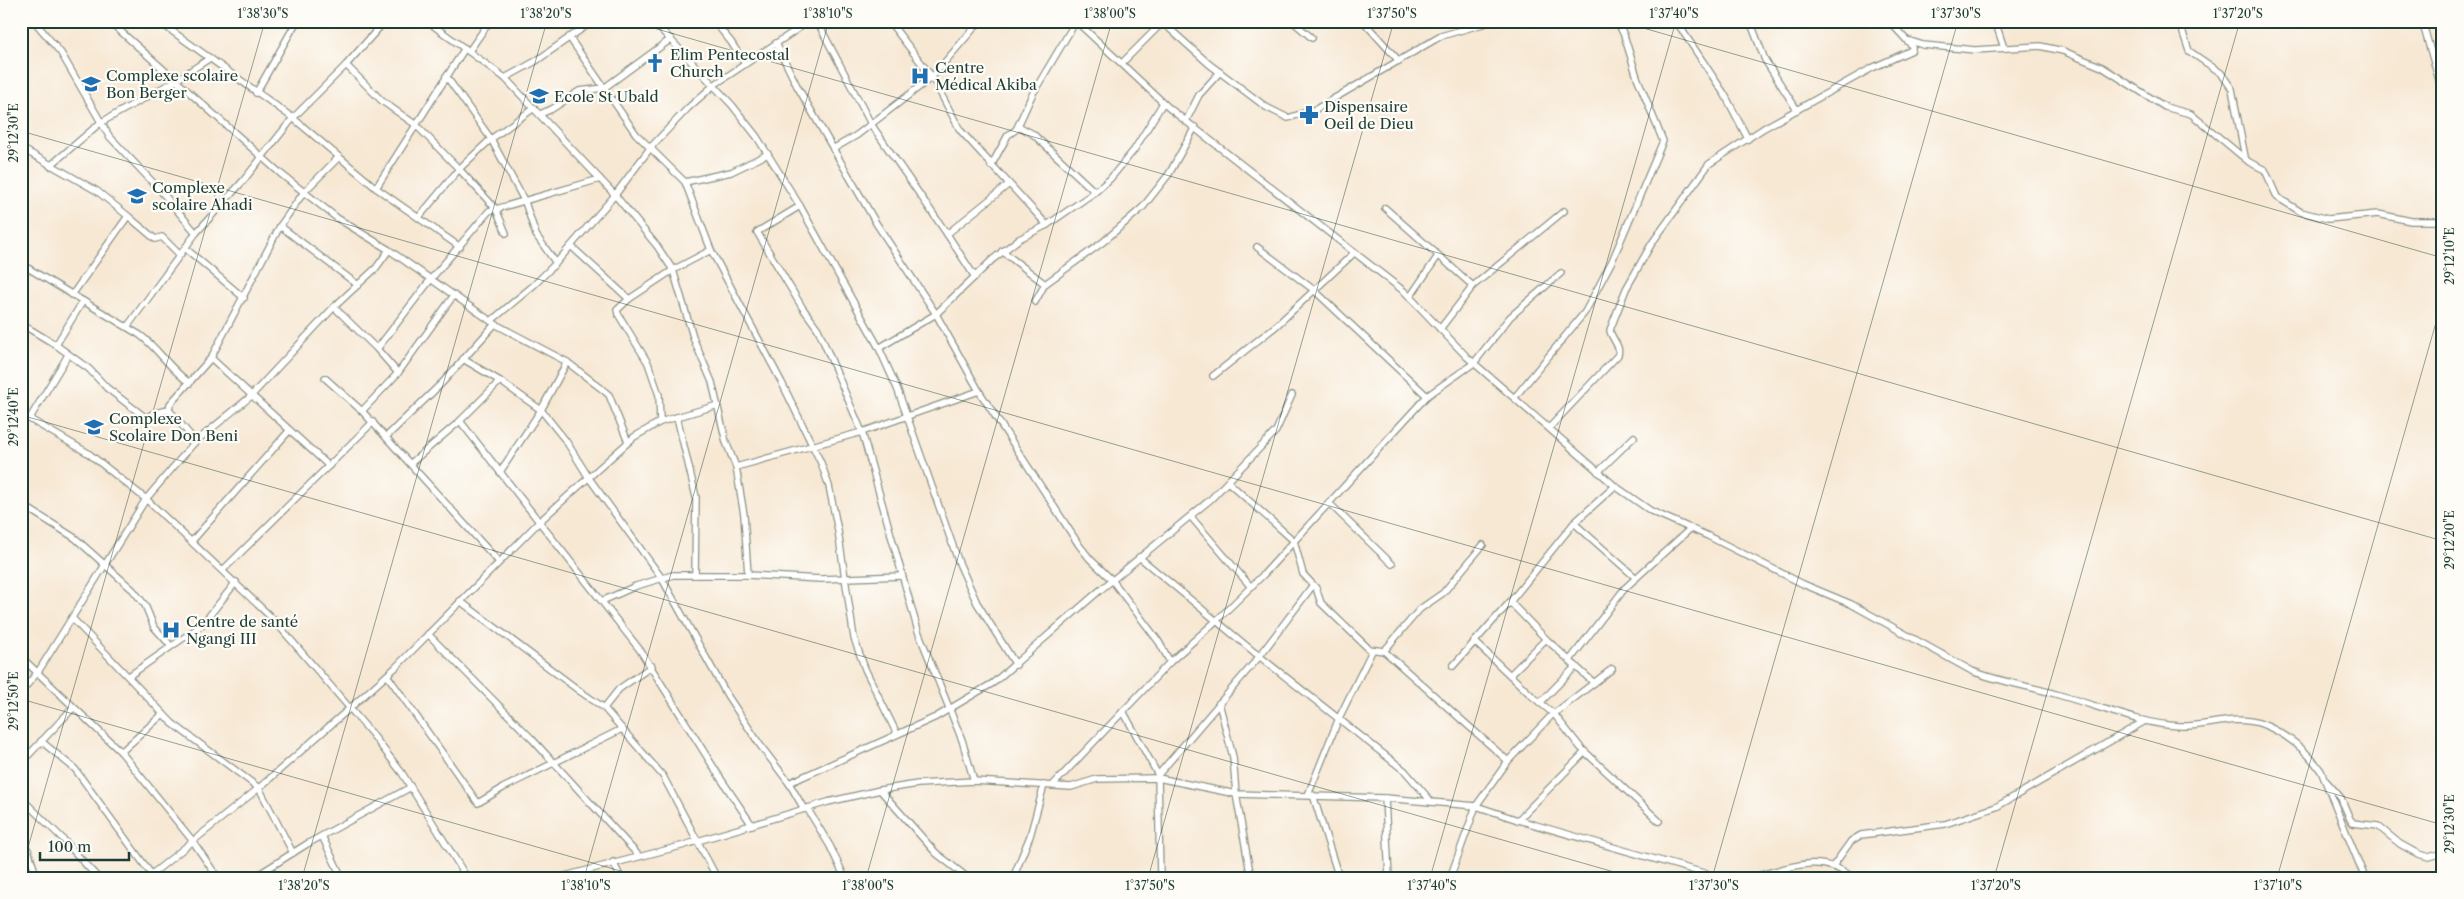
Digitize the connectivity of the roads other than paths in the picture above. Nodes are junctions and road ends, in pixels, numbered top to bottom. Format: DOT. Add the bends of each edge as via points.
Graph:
graph roads {
  1 [pos="27,21"];
  2 [pos="34,21"];
  3 [pos="109,21"];
  4 [pos="168,21"];
  5 [pos="297,21"];
  6 [pos="385,21"];
  7 [pos="490,21"];
  8 [pos="593,21"];
  9 [pos="653,21"];
  10 [pos="714,21"];
  11 [pos="813,21"];
  12 [pos="817,21"];
  13 [pos="889,21"];
  14 [pos="980,21"];
  15 [pos="1292,21"];
  16 [pos="1363,21"];
  17 [pos="1493,21"];
  18 [pos="1616,21"];
  19 [pos="1676,21"];
  20 [pos="1750,21"];
  21 [pos="1889,21"];
  22 [pos="1995,21"];
  23 [pos="2179,21"];
  24 [pos="2422,21"];
  25 [pos="430,22"];
  26 [pos="1162,22"];
  27 [pos="801,24"];
  28 [pos="21,30"];
  29 [pos="568,37"];
  30 [pos="1312,38"];
  31 [pos="671,39"];
  32 [pos="1907,40"];
  33 [pos="776,43"];
  34 [pos="2004,48"];
  35 [pos="467,49"];
  36 [pos="210,58"];
  37 [pos="1399,61"];
  38 [pos="1122,63"];
  39 [pos="745,64"];
  40 [pos="346,66"];
  41 [pos="1220,72"];
  42 [pos="446,76"];
  43 [pos="932,77"];
  44 [pos="505,78"];
  45 [pos="176,82"];
  46 [pos="714,85"];
  47 [pos="604,88"];
  48 [pos="256,93"];
  49 [pos="2443,94"];
  50 [pos="1163,103"];
  51 [pos="534,108"];
  52 [pos="1797,110"];
  53 [pos="540,114"];
  54 [pos="293,118"];
  55 [pos="1186,122"];
  56 [pos="100,123"];
  57 [pos="871,124"];
  58 [pos="416,125"];
  59 [pos="1194,127"];
  60 [pos="1017,128"];
  61 [pos="1748,138"];
  62 [pos="491,139"];
  63 [pos="651,147"];
  64 [pos="21,148"];
  65 [pos="833,149"];
  66 [pos="768,154"];
  67 [pos="262,157"];
  68 [pos="2245,157"];
  69 [pos="338,158"];
  70 [pos="50,166"];
  71 [pos="991,166"];
  72 [pos="459,170"];
  73 [pos="600,179"];
  74 [pos="685,182"];
  75 [pos="1009,184"];
  76 [pos="376,188"];
  77 [pos="304,192"];
  78 [pos="1095,192"];
  79 [pos="615,195"];
  80 [pos="525,202"];
  81 [pos="800,206"];
  82 [pos="1385,208"];
  83 [pos="496,209"];
  84 [pos="1564,212"];
  85 [pos="128,216"];
  86 [pos="419,217"];
  87 [pos="2443,221"];
  88 [pos="1047,225"];
  89 [pos="280,226"];
  90 [pos="196,233"];
  91 [pos="506,233"];
  92 [pos="947,234"];
  93 [pos="571,246"];
  94 [pos="460,247"];
  95 [pos="1257,247"];
  96 [pos="185,248"];
  97 [pos="389,250"];
  98 [pos="711,250"];
  99 [pos="1002,251"];
  100 [pos="1354,253"];
  101 [pos="180,255"];
  102 [pos="1438,256"];
  103 [pos="556,263"];
  104 [pos="21,264"];
  105 [pos="673,270"];
  106 [pos="1561,273"];
  107 [pos="975,277"];
  108 [pos="431,280"];
  109 [pos="1045,284"];
  110 [pos="358,285"];
  111 [pos="1473,286"];
  112 [pos="1314,290"];
  113 [pos="454,294"];
  114 [pos="72,295"];
  115 [pos="1410,297"];
  116 [pos="244,298"];
  117 [pos="629,299"];
  118 [pos="83,302"];
  119 [pos="1035,302"];
  120 [pos="334,307"];
  121 [pos="936,314"];
  122 [pos="493,322"];
  123 [pos="21,327"];
  124 [pos="127,327"];
  125 [pos="1440,328"];
  126 [pos="56,345"];
  127 [pos="879,348"];
  128 [pos="377,349"];
  129 [pos="68,355"];
  130 [pos="211,358"];
  131 [pos="464,360"];
  132 [pos="567,362"];
  133 [pos="1474,362"];
  134 [pos="398,373"];
  135 [pos="1213,376"];
  136 [pos="326,378"];
  137 [pos="500,381"];
  138 [pos="190,383"];
  139 [pos="979,391"];
  140 [pos="1292,395"];
  141 [pos="1427,396"];
  142 [pos="250,397"];
  143 [pos="1515,397"];
  144 [pos="718,405"];
  145 [pos="169,410"];
  146 [pos="541,410"];
  147 [pos="362,411"];
  148 [pos="21,414"];
  149 [pos="906,415"];
  150 [pos="677,417"];
  151 [pos="30,418"];
  152 [pos="373,422"];
  153 [pos="460,422"];
  154 [pos="660,422"];
  155 [pos="1549,428"];
  156 [pos="289,431"];
  157 [pos="862,432"];
  158 [pos="386,436"];
  159 [pos="1634,437"];
  160 [pos="628,442"];
  161 [pos="194,443"];
  162 [pos="812,446"];
  163 [pos="411,463"];
  164 [pos="329,466"];
  165 [pos="736,466"];
  166 [pos="500,472"];
  167 [pos="1598,472"];
  168 [pos="589,478"];
  169 [pos="1228,482"];
  170 [pos="1615,486"];
  171 [pos="146,499"];
  172 [pos="1329,503"];
  173 [pos="21,504"];
  174 [pos="1191,517"];
  175 [pos="539,522"];
  176 [pos="1574,524"];
  177 [pos="1691,528"];
  178 [pos="192,541"];
  179 [pos="1294,541"];
  180 [pos="1483,545"];
  181 [pos="1139,557"];
  182 [pos="499,562"];
  183 [pos="104,564"];
  184 [pos="1392,564"];
  185 [pos="224,570"];
  186 [pos="748,575"];
  187 [pos="695,576"];
  188 [pos="902,576"];
  189 [pos="661,577"];
  190 [pos="844,578"];
  191 [pos="1636,578"];
  192 [pos="1112,580"];
  193 [pos="236,582"];
  194 [pos="1313,585"];
  195 [pos="1251,587"];
  196 [pos="460,601"];
  197 [pos="602,601"];
  198 [pos="1510,602"];
  199 [pos="72,618"];
  200 [pos="1216,621"];
  201 [pos="428,634"];
  202 [pos="1546,639"];
  203 [pos="1474,641"];
  204 [pos="171,646"];
  205 [pos="1372,651"];
  206 [pos="1384,651"];
  207 [pos="21,657"];
  208 [pos="1259,657"];
  209 [pos="1570,660"];
  210 [pos="1170,662"];
  211 [pos="1016,665"];
  212 [pos="652,666"];
  213 [pos="1453,666"];
  214 [pos="1576,666"];
  215 [pos="1612,669"];
  216 [pos="38,672"];
  217 [pos="387,675"];
  218 [pos="1510,675"];
  219 [pos="129,676"];
  220 [pos="1594,683"];
  221 [pos="21,692"];
  222 [pos="1219,703"];
  223 [pos="1540,703"];
  224 [pos="603,706"];
  225 [pos="73,708"];
  226 [pos="350,708"];
  227 [pos="950,710"];
  228 [pos="1123,711"];
  229 [pos="163,714"];
  230 [pos="1554,714"];
  231 [pos="1339,718"];
  232 [pos="2145,721"];
  233 [pos="622,729"];
  234 [pos="897,734"];
  235 [pos="42,741"];
  236 [pos="121,752"];
  237 [pos="1585,752"];
  238 [pos="1508,760"];
  239 [pos="21,763"];
  240 [pos="554,764"];
  241 [pos="1158,777"];
  242 [pos="974,781"];
  243 [pos="2326,781"];
  244 [pos="789,783"];
  245 [pos="1052,784"];
  246 [pos="1044,785"];
  247 [pos="410,787"];
  248 [pos="259,788"];
  249 [pos="880,790"];
  250 [pos="1236,794"];
  251 [pos="1311,795"];
  252 [pos="21,798"];
  253 [pos="1385,798"];
  254 [pos="1430,800"];
  255 [pos="1476,806"];
  256 [pos="806,808"];
  257 [pos="1518,820"];
  258 [pos="1659,821"];
  259 [pos="752,825"];
  260 [pos="322,836"];
  261 [pos="21,840"];
  262 [pos="192,840"];
  263 [pos="698,840"];
  264 [pos="294,853"];
  265 [pos="2443,853"];
  266 [pos="639,856"];
  267 [pos="614,862"];
  268 [pos="1834,866"];
  269 [pos="151,877"];
  270 [pos="1388,877"];
  271 [pos="37,878"];
  272 [pos="98,878"];
  273 [pos="218,878"];
  274 [pos="253,878"];
  275 [pos="342,878"];
  276 [pos="467,878"];
  277 [pos="557,878"];
  278 [pos="620,878"];
  279 [pos="717,878"];
  280 [pos="845,878"];
  281 [pos="968,878"];
  282 [pos="1014,878"];
  283 [pos="1160,878"];
  284 [pos="1251,878"];
  285 [pos="1339,878"];
  286 [pos="1450,878"];
  287 [pos="1721,878"];
  288 [pos="1750,878"];
  289 [pos="1853,878"];
  290 [pos="2365,878"];
  1 -- 28 [label="street"];
  2 -- 56 [label="street" via="61,53"];
  3 -- 45 [label="street"];
  4 -- 36 [label="street" via="165,26"];
  5 -- 48 [label="street"];
  6 -- 40 [label="street"];
  7 -- 35 [label="street"];
  8 -- 29 [label="street"];
  9 -- 31 [label="street"];
  10 -- 39 [label="street"];
  11 -- 27 [label="street"];
  12 -- 57 [label="street"];
  13 -- 43 [label="street"];
  14 -- 43 [label="street"];
  15 -- 30 [label="street"];
  16 -- 37 [label="street"];
  17 -- 37 [label="street" via="1441,36"];
  18 -- 143 [label="street" via="1663,141 1612,261 1585,312"];
  19 -- 61 [label="street" via="1725,95"];
  20 -- 52 [label="street" via="1765,60"];
  21 -- 32 [label="street"];
  22 -- 34 [label="street"];
  23 -- 68 [label="street" via="2189,51 2221,73 2232,89"];
  24 -- 49 [label="street"];
  25 -- 35 [label="street"];
  26 -- 38 [label="street"];
  26 -- 41 [label="street"];
  27 -- 33 [label="street"];
  29 -- 44 [label="street" via="536,61"];
  29 -- 47 [label="street"];
  31 -- 46 [label="street"];
  31 -- 47 [label="street"];
  32 -- 34 [label="street" via="1923,45 1975,50"];
  32 -- 52 [label="street" via="1912,50 1872,68"];
  33 -- 39 [label="street"];
  33 -- 65 [label="street"];
  34 -- 68 [label="street" via="2049,48 2102,66 2165,107 2191,114"];
  35 -- 42 [label="street"];
  35 -- 44 [label="street"];
  36 -- 45 [label="street"];
  36 -- 48 [label="street"];
  37 -- 41 [label="street" via="1316,109 1288,118 1266,107"];
  38 -- 50 [label="street"];
  38 -- 60 [label="street" via="1076,21 1032,95"];
  39 -- 46 [label="street"];
  40 -- 54 [label="street"];
  40 -- 58 [label="street" via="382,101"];
  41 -- 55 [label="street" via="1199,95"];
  42 -- 58 [label="street"];
  42 -- 62 [label="street"];
  43 -- 57 [label="street"];
  43 -- 71 [label="street" via="960,130"];
  44 -- 51 [label="street"];
  45 -- 56 [label="street"];
  45 -- 67 [label="street"];
  46 -- 63 [label="street"];
  46 -- 66 [label="street"];
  47 -- 53 [label="street" via="579,90"];
  47 -- 63 [label="street" via="636,134"];
  48 -- 54 [label="street"];
  50 -- 55 [label="street"];
  50 -- 78 [label="street" via="1134,150"];
  51 -- 53 [label="street"];
  51 -- 62 [label="street"];
  52 -- 61 [label="street"];
  53 -- 73 [label="street"];
  54 -- 67 [label="street"];
  54 -- 69 [label="street"];
  55 -- 59 [label="street"];
  56 -- 70 [label="street"];
  56 -- 90 [label="street" via="108,136"];
  57 -- 65 [label="street"];
  57 -- 92 [label="street"];
  58 -- 72 [label="street"];
  58 -- 76 [label="street"];
  59 -- 100 [label="street"];
  59 -- 109 [label="street" via="1169,174 1143,207 1103,242"];
  60 -- 71 [label="street" via="1008,135"];
  60 -- 78 [label="street" via="1033,134"];
  61 -- 155 [label="street" via="1704,168 1652,244 1626,289 1610,330 1619,346 1618,355"];
  62 -- 72 [label="street"];
  62 -- 80 [label="street"];
  63 -- 74 [label="street"];
  63 -- 79 [label="street"];
  64 -- 70 [label="street"];
  65 -- 121 [label="street" via="876,223"];
  66 -- 74 [label="street" via="731,172"];
  66 -- 81 [label="street"];
  67 -- 77 [label="street"];
  67 -- 90 [label="street"];
  68 -- 87 [label="street" via="2265,170 2277,197 2308,214 2328,219 2378,214 2411,221"];
  69 -- 76 [label="street"];
  69 -- 77 [label="street"];
  70 -- 85 [label="street" via="96,191"];
  71 -- 75 [label="street"];
  72 -- 83 [label="street"];
  72 -- 86 [label="street"];
  73 -- 79 [label="street"];
  73 -- 80 [label="street"];
  74 -- 98 [label="street"];
  75 -- 88 [label="street"];
  75 -- 92 [label="street"];
  76 -- 86 [label="street"];
  77 -- 89 [label="street"];
  77 -- 97 [label="street" via="337,218"];
  78 -- 88 [label="street"];
  79 -- 93 [label="street"];
  79 -- 105 [label="street"];
  80 -- 83 [label="street"];
  80 -- 103 [label="street" via="536,235"];
  81 -- 127 [label="street"];
  81 -- 157 [label="street" via="757,232 818,329"];
  82 -- 102 [label="street"];
  83 -- 91 [label="street"];
  83 -- 94 [label="street" via="489,211 477,223"];
  84 -- 111 [label="street"];
  85 -- 101 [label="street" via="155,239 162,237"];
  85 -- 114 [label="street"];
  86 -- 94 [label="street"];
  88 -- 99 [label="street"];
  89 -- 110 [label="street"];
  89 -- 116 [label="street"];
  90 -- 96 [label="street"];
  92 -- 107 [label="street"];
  93 -- 103 [label="street"];
  93 -- 117 [label="street"];
  94 -- 108 [label="street"];
  95 -- 112 [label="street"];
  96 -- 101 [label="street"];
  96 -- 116 [label="street"];
  97 -- 108 [label="street"];
  97 -- 110 [label="street"];
  98 -- 105 [label="street"];
  98 -- 162 [label="street"];
  99 -- 107 [label="street"];
  99 -- 109 [label="street"];
  100 -- 112 [label="street"];
  100 -- 115 [label="street"];
  101 -- 124 [label="street"];
  102 -- 111 [label="street"];
  102 -- 115 [label="street"];
  103 -- 122 [label="street"];
  104 -- 114 [label="street"];
  105 -- 117 [label="street"];
  105 -- 144 [label="street"];
  106 -- 133 [label="street" via="1510,317"];
  107 -- 121 [label="street"];
  108 -- 113 [label="street"];
  108 -- 128 [label="street"];
  109 -- 119 [label="street"];
  110 -- 120 [label="street"];
  111 -- 125 [label="street"];
  112 -- 135 [label="street" via="1276,326"];
  112 -- 141 [label="street"];
  113 -- 122 [label="street"];
  113 -- 134 [label="street"];
  114 -- 118 [label="street"];
  115 -- 125 [label="street"];
  116 -- 130 [label="street"];
  117 -- 154 [label="street" via="617,310 618,314 648,363 659,395"];
  118 -- 124 [label="street"];
  118 -- 126 [label="street"];
  120 -- 128 [label="street"];
  120 -- 142 [label="street"];
  121 -- 127 [label="street"];
  121 -- 139 [label="street"];
  122 -- 131 [label="street"];
  122 -- 132 [label="street"];
  123 -- 126 [label="street"];
  124 -- 138 [label="street" via="152,343"];
  125 -- 133 [label="street"];
  126 -- 129 [label="street"];
  127 -- 149 [label="street"];
  128 -- 134 [label="street"];
  129 -- 145 [label="street" via="146,418"];
  129 -- 151 [label="street"];
  130 -- 138 [label="street"];
  130 -- 142 [label="street"];
  131 -- 137 [label="street"];
  131 -- 158 [label="street"];
  132 -- 146 [label="street"];
  132 -- 160 [label="street" via="609,395"];
  133 -- 141 [label="street"];
  133 -- 143 [label="street"];
  134 -- 147 [label="street"];
  136 -- 147 [label="street"];
  137 -- 146 [label="street"];
  137 -- 153 [label="street"];
  138 -- 145 [label="street" via="170,404"];
  139 -- 149 [label="street"];
  139 -- 192 [label="street" via="1079,544"];
  140 -- 169 [label="street" via="1276,431"];
  141 -- 172 [label="street"];
  142 -- 156 [label="street"];
  142 -- 161 [label="street"];
  143 -- 155 [label="street"];
  144 -- 150 [label="street"];
  144 -- 165 [label="street" via="726,442"];
  145 -- 161 [label="street"];
  146 -- 166 [label="street"];
  146 -- 168 [label="street"];
  147 -- 152 [label="street"];
  148 -- 151 [label="street"];
  149 -- 157 [label="street"];
  149 -- 211 [label="street" via="943,522 975,599"];
  150 -- 154 [label="street"];
  150 -- 187 [label="street" via="696,496"];
  151 -- 171 [label="street" via="88,454"];
  152 -- 158 [label="street"];
  152 -- 164 [label="street"];
  153 -- 163 [label="street"];
  153 -- 166 [label="street"];
  154 -- 160 [label="street"];
  155 -- 167 [label="street"];
  156 -- 164 [label="street"];
  156 -- 178 [label="street"];
  157 -- 162 [label="street"];
  157 -- 188 [label="street"];
  158 -- 163 [label="street"];
  159 -- 167 [label="street"];
  160 -- 168 [label="street"];
  161 -- 171 [label="street"];
  162 -- 165 [label="street"];
  162 -- 190 [label="street" via="829,486"];
  163 -- 182 [label="street"];
  164 -- 185 [label="street"];
  165 -- 186 [label="street" via="744,515"];
  166 -- 175 [label="street"];
  167 -- 170 [label="street"];
  168 -- 175 [label="street"];
  168 -- 189 [label="street"];
  169 -- 174 [label="street"];
  169 -- 179 [label="street"];
  170 -- 176 [label="street"];
  170 -- 177 [label="street" via="1651,511"];
  171 -- 178 [label="street"];
  171 -- 183 [label="street"];
  172 -- 179 [label="street"];
  172 -- 184 [label="street"];
  173 -- 183 [label="street" via="75,538"];
  174 -- 181 [label="street"];
  174 -- 195 [label="street"];
  175 -- 182 [label="street"];
  175 -- 197 [label="street"];
  176 -- 191 [label="street"];
  176 -- 198 [label="street"];
  177 -- 191 [label="street"];
  177 -- 232 [label="street" via="1803,584 1851,604 1972,671"];
  178 -- 185 [label="street"];
  179 -- 194 [label="street" via="1303,574"];
  179 -- 195 [label="street"];
  180 -- 206 [label="street" via="1438,598 1420,609"];
  181 -- 192 [label="street"];
  181 -- 200 [label="street"];
  182 -- 196 [label="street"];
  183 -- 199 [label="street"];
  183 -- 204 [label="street" via="143,602 154,627"];
  185 -- 193 [label="street"];
  186 -- 187 [label="street"];
  186 -- 190 [label="street" via="795,579"];
  187 -- 189 [label="street"];
  188 -- 190 [label="street"];
  188 -- 227 [label="street" via="928,662"];
  189 -- 197 [label="street"];
  189 -- 244 [label="street" via="727,695"];
  190 -- 234 [label="street" via="854,638 865,669"];
  191 -- 209 [label="street"];
  192 -- 210 [label="street" via="1159,642"];
  192 -- 211 [label="street"];
  193 -- 204 [label="street" via="202,625"];
  193 -- 226 [label="street"];
  194 -- 205 [label="street" via="1321,603"];
  194 -- 208 [label="street"];
  195 -- 200 [label="street"];
  196 -- 201 [label="street"];
  196 -- 224 [label="street"];
  197 -- 212 [label="street"];
  198 -- 202 [label="street"];
  198 -- 203 [label="street"];
  199 -- 216 [label="street"];
  199 -- 219 [label="street"];
  200 -- 208 [label="street"];
  200 -- 210 [label="street"];
  201 -- 217 [label="street"];
  201 -- 240 [label="street"];
  202 -- 209 [label="street"];
  202 -- 218 [label="street"];
  203 -- 213 [label="street"];
  203 -- 218 [label="street"];
  204 -- 219 [label="street"];
  205 -- 206 [label="street"];
  205 -- 231 [label="street"];
  206 -- 238 [label="street"];
  207 -- 216 [label="street"];
  208 -- 222 [label="street"];
  208 -- 231 [label="street"];
  209 -- 214 [label="street"];
  210 -- 228 [label="street"];
  211 -- 227 [label="street"];
  212 -- 224 [label="street" via="632,678"];
  212 -- 259 [label="street"];
  214 -- 220 [label="street"];
  214 -- 223 [label="street"];
  215 -- 220 [label="street"];
  216 -- 221 [label="street"];
  216 -- 225 [label="street"];
  217 -- 226 [label="street"];
  217 -- 240 [label="street" via="476,803"];
  218 -- 223 [label="street"];
  219 -- 229 [label="street"];
  220 -- 230 [label="street"];
  222 -- 241 [label="street"];
  222 -- 250 [label="street" via="1233,757"];
  223 -- 230 [label="street"];
  224 -- 233 [label="street"];
  225 -- 235 [label="street"];
  225 -- 236 [label="street"];
  226 -- 247 [label="street"];
  226 -- 248 [label="street"];
  227 -- 234 [label="street"];
  227 -- 242 [label="street"];
  228 -- 241 [label="street"];
  228 -- 245 [label="street"];
  229 -- 236 [label="street"];
  229 -- 248 [label="street"];
  230 -- 237 [label="street"];
  230 -- 238 [label="street"];
  231 -- 251 [label="street"];
  231 -- 254 [label="street" via="1405,771"];
  232 -- 243 [label="street" via="2180,726 2245,720 2261,724 2312,757"];
  232 -- 268 [label="street" via="1996,807 1945,824 1861,835 1851,841"];
  233 -- 240 [label="street"];
  233 -- 263 [label="street" via="663,776"];
  234 -- 244 [label="street"];
  235 -- 239 [label="street"];
  235 -- 269 [label="street" via="75,769"];
  236 -- 262 [label="street"];
  237 -- 257 [label="street"];
  237 -- 258 [label="street"];
  238 -- 255 [label="street"];
  240 -- 266 [label="street"];
  241 -- 245 [label="street" via="1097,779 1071,787"];
  241 -- 250 [label="street"];
  241 -- 283 [label="street"];
  242 -- 246 [label="street"];
  242 -- 249 [label="street"];
  243 -- 265 [label="street" via="2341,798 2354,822 2378,826 2418,854 2429,857"];
  243 -- 290 [label="street"];
  244 -- 256 [label="street"];
  245 -- 246 [label="street"];
  246 -- 282 [label="street"];
  247 -- 260 [label="street"];
  247 -- 276 [label="street"];
  248 -- 262 [label="street"];
  248 -- 264 [label="street"];
  249 -- 256 [label="street"];
  249 -- 281 [label="street" via="936,853"];
  250 -- 251 [label="street"];
  250 -- 284 [label="street"];
  251 -- 253 [label="street"];
  251 -- 285 [label="street"];
  252 -- 272 [label="street"];
  253 -- 254 [label="street"];
  253 -- 270 [label="street"];
  254 -- 255 [label="street"];
  255 -- 257 [label="street"];
  255 -- 286 [label="street"];
  256 -- 259 [label="street"];
  256 -- 280 [label="street"];
  257 -- 287 [label="street"];
  259 -- 263 [label="street"];
  260 -- 264 [label="street"];
  260 -- 275 [label="street"];
  261 -- 271 [label="street" via="28,850"];
  262 -- 269 [label="street"];
  262 -- 273 [label="street"];
  263 -- 266 [label="street"];
  263 -- 279 [label="street"];
  264 -- 274 [label="street"];
  266 -- 267 [label="street"];
  267 -- 277 [label="street"];
  267 -- 278 [label="street"];
  268 -- 288 [label="street" via="1806,863"];
  268 -- 289 [label="street"];
}
